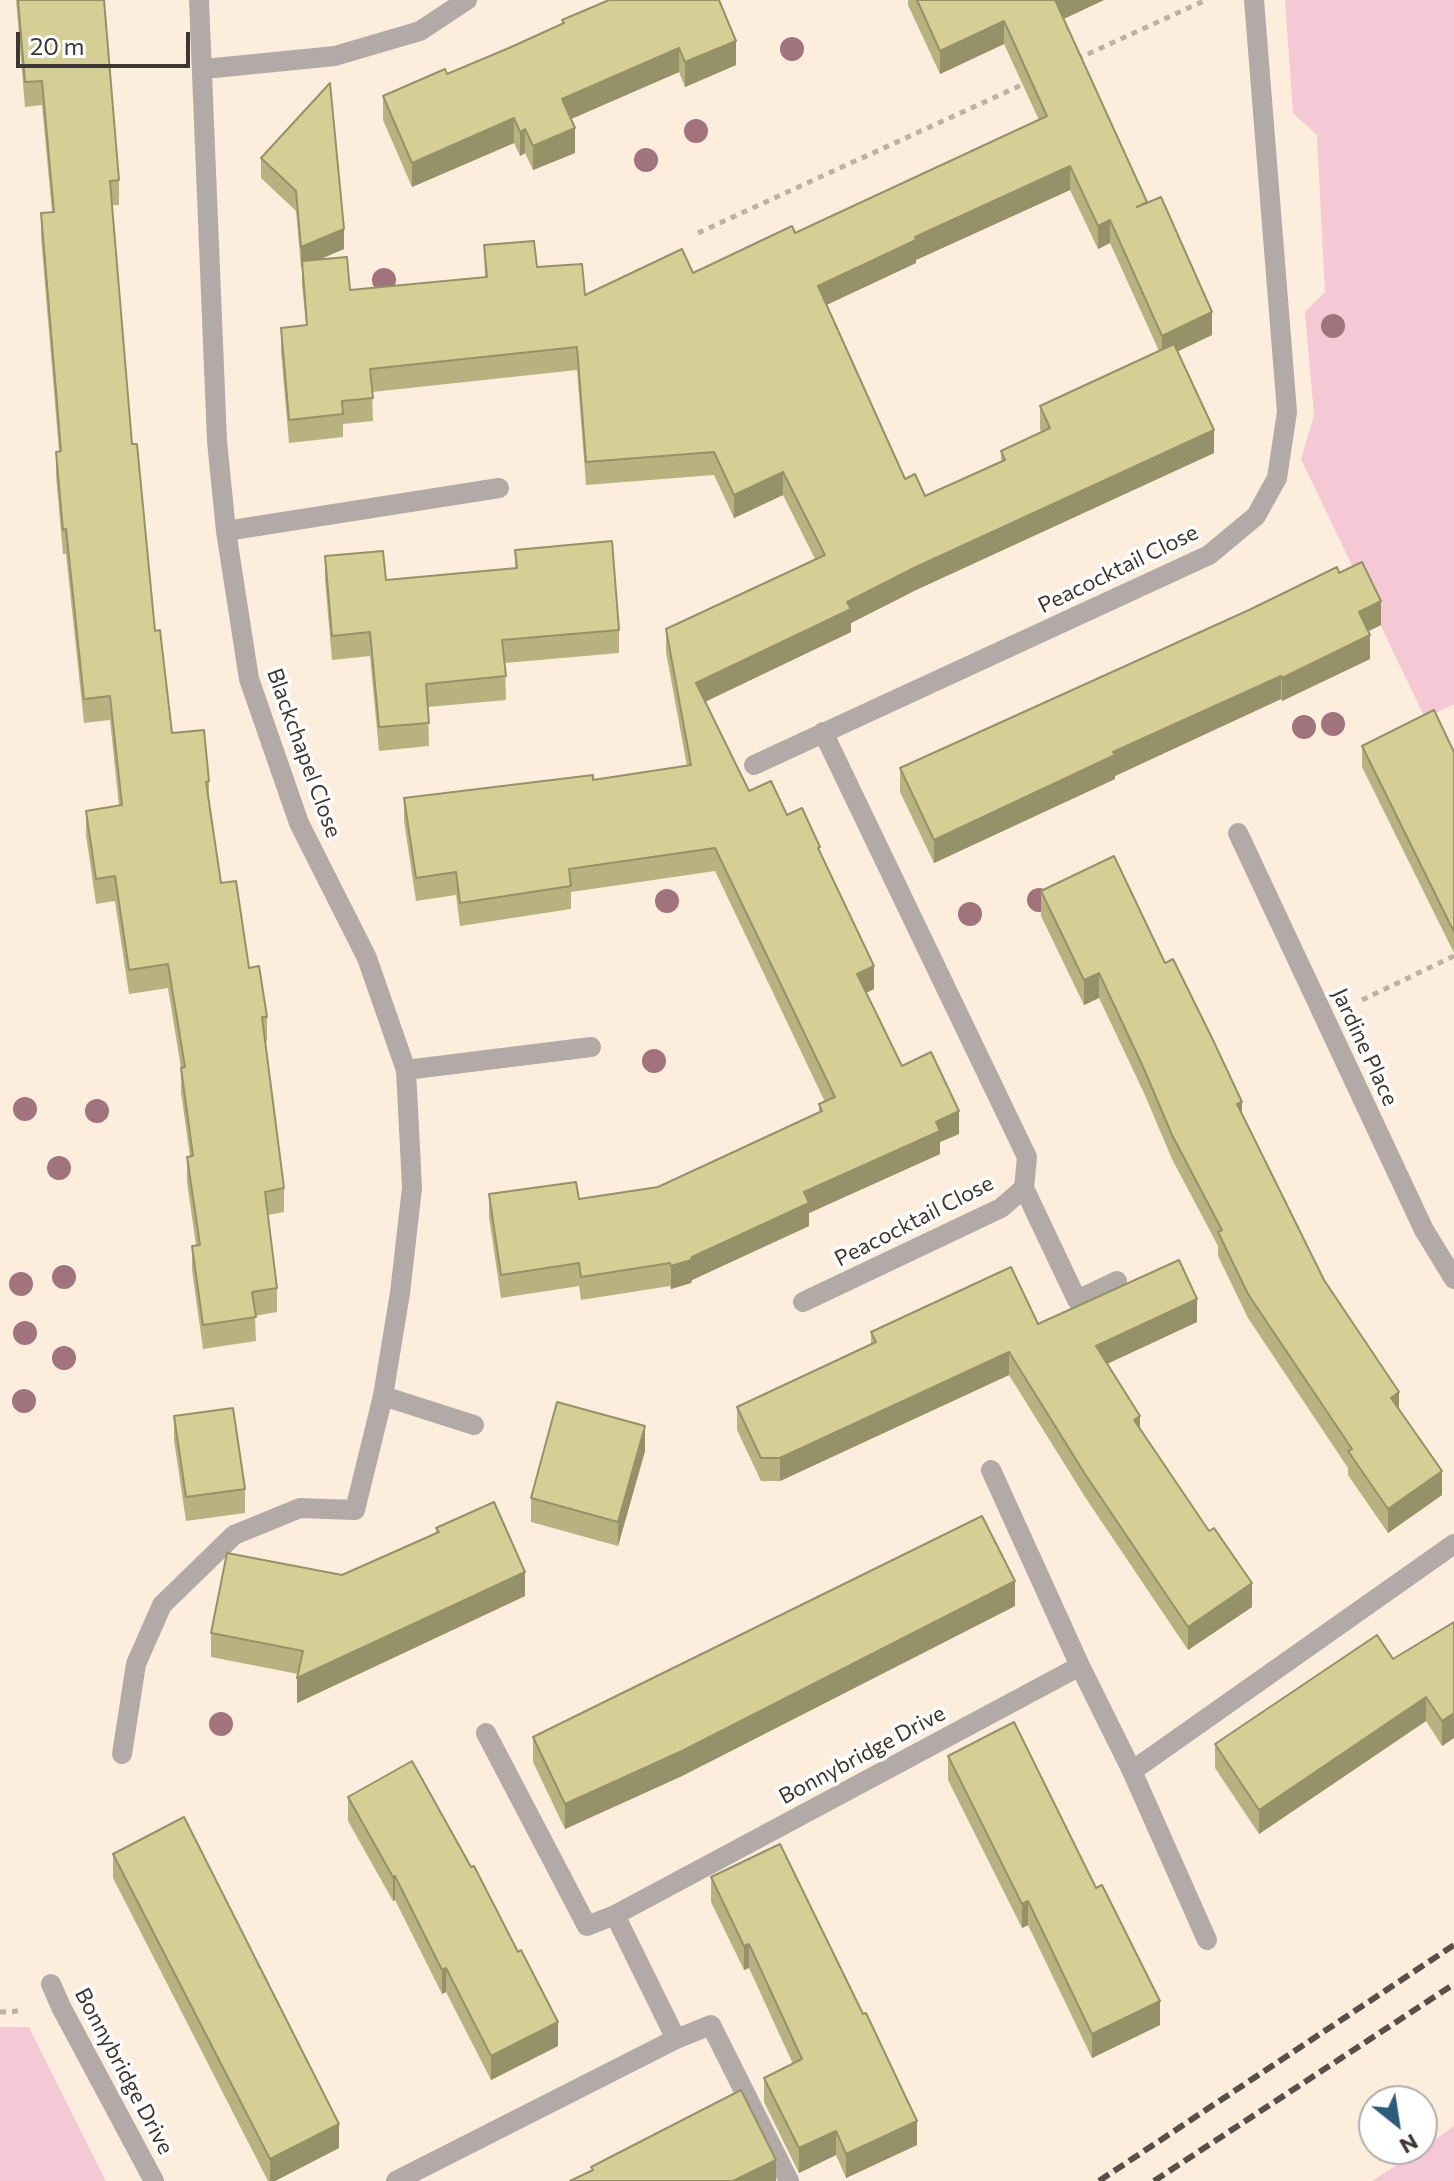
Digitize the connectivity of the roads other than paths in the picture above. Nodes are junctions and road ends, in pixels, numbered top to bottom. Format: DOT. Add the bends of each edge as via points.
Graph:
graph roads {
  1 [pos="199,0"];
  2 [pos="467,0"];
  3 [pos="1254,0"];
  4 [pos="204,69"];
  5 [pos="499,488"];
  6 [pos="226,531"];
  7 [pos="823,732"];
  8 [pos="754,765"];
  9 [pos="1238,833"];
  10 [pos="591,1047"];
  11 [pos="406,1070"];
  12 [pos="1024,1188"];
  13 [pos="1454,1279"];
  14 [pos="1117,1281"];
  15 [pos="803,1302"];
  16 [pos="383,1396"];
  17 [pos="474,1425"];
  18 [pos="991,1470"];
  19 [pos="1454,1544"];
  20 [pos="1080,1666"];
  21 [pos="486,1733"];
  22 [pos="122,1754"];
  23 [pos="1132,1771"];
  24 [pos="615,1915"];
  25 [pos="1207,1940"];
  26 [pos="51,1984"];
  27 [pos="676,2039"];
  28 [pos="154,2181"];
  29 [pos="396,2181"];
  30 [pos="789,2181"];
  1 -- 4 [label="street, Blackchapel Close"];
  2 -- 4 [label="street" via="420,31 335,56"];
  3 -- 7 [label="street, Peacocktail Close" via="1287,412 1277,478 1256,516 1209,555"];
  4 -- 6 [label="street, Blackchapel Close" via="217,441"];
  5 -- 6 [label="street"];
  6 -- 11 [label="street, Blackchapel Close" via="249,679 299,823 367,958"];
  7 -- 8 [label="street, Peacocktail Close"];
  7 -- 12 [label="street, Peacocktail Close" via="1027,1157"];
  9 -- 13 [label="street, Jardine Place" via="1424,1230"];
  10 -- 11 [label="street"];
  11 -- 16 [label="street, Blackchapel Close" via="412,1188"];
  12 -- 14 [label="street" via="1077,1300"];
  12 -- 15 [label="street, Peacocktail Close" via="1001,1208"];
  16 -- 17 [label="street"];
  16 -- 22 [label="street, Blackchapel Close" via="355,1510 300,1508 234,1535 162,1605 136,1664"];
  18 -- 20 [label="street"];
  19 -- 23 [label="street"];
  20 -- 23 [label="street"];
  20 -- 24 [label="street, Bonnybridge Drive"];
  21 -- 24 [label="street" via="587,1926"];
  23 -- 25 [label="street"];
  24 -- 27 [label="street"];
  26 -- 28 [label="street, Bonnybridge Drive"];
  27 -- 29 [label="street"];
  27 -- 30 [label="street" via="711,2025"];
}
